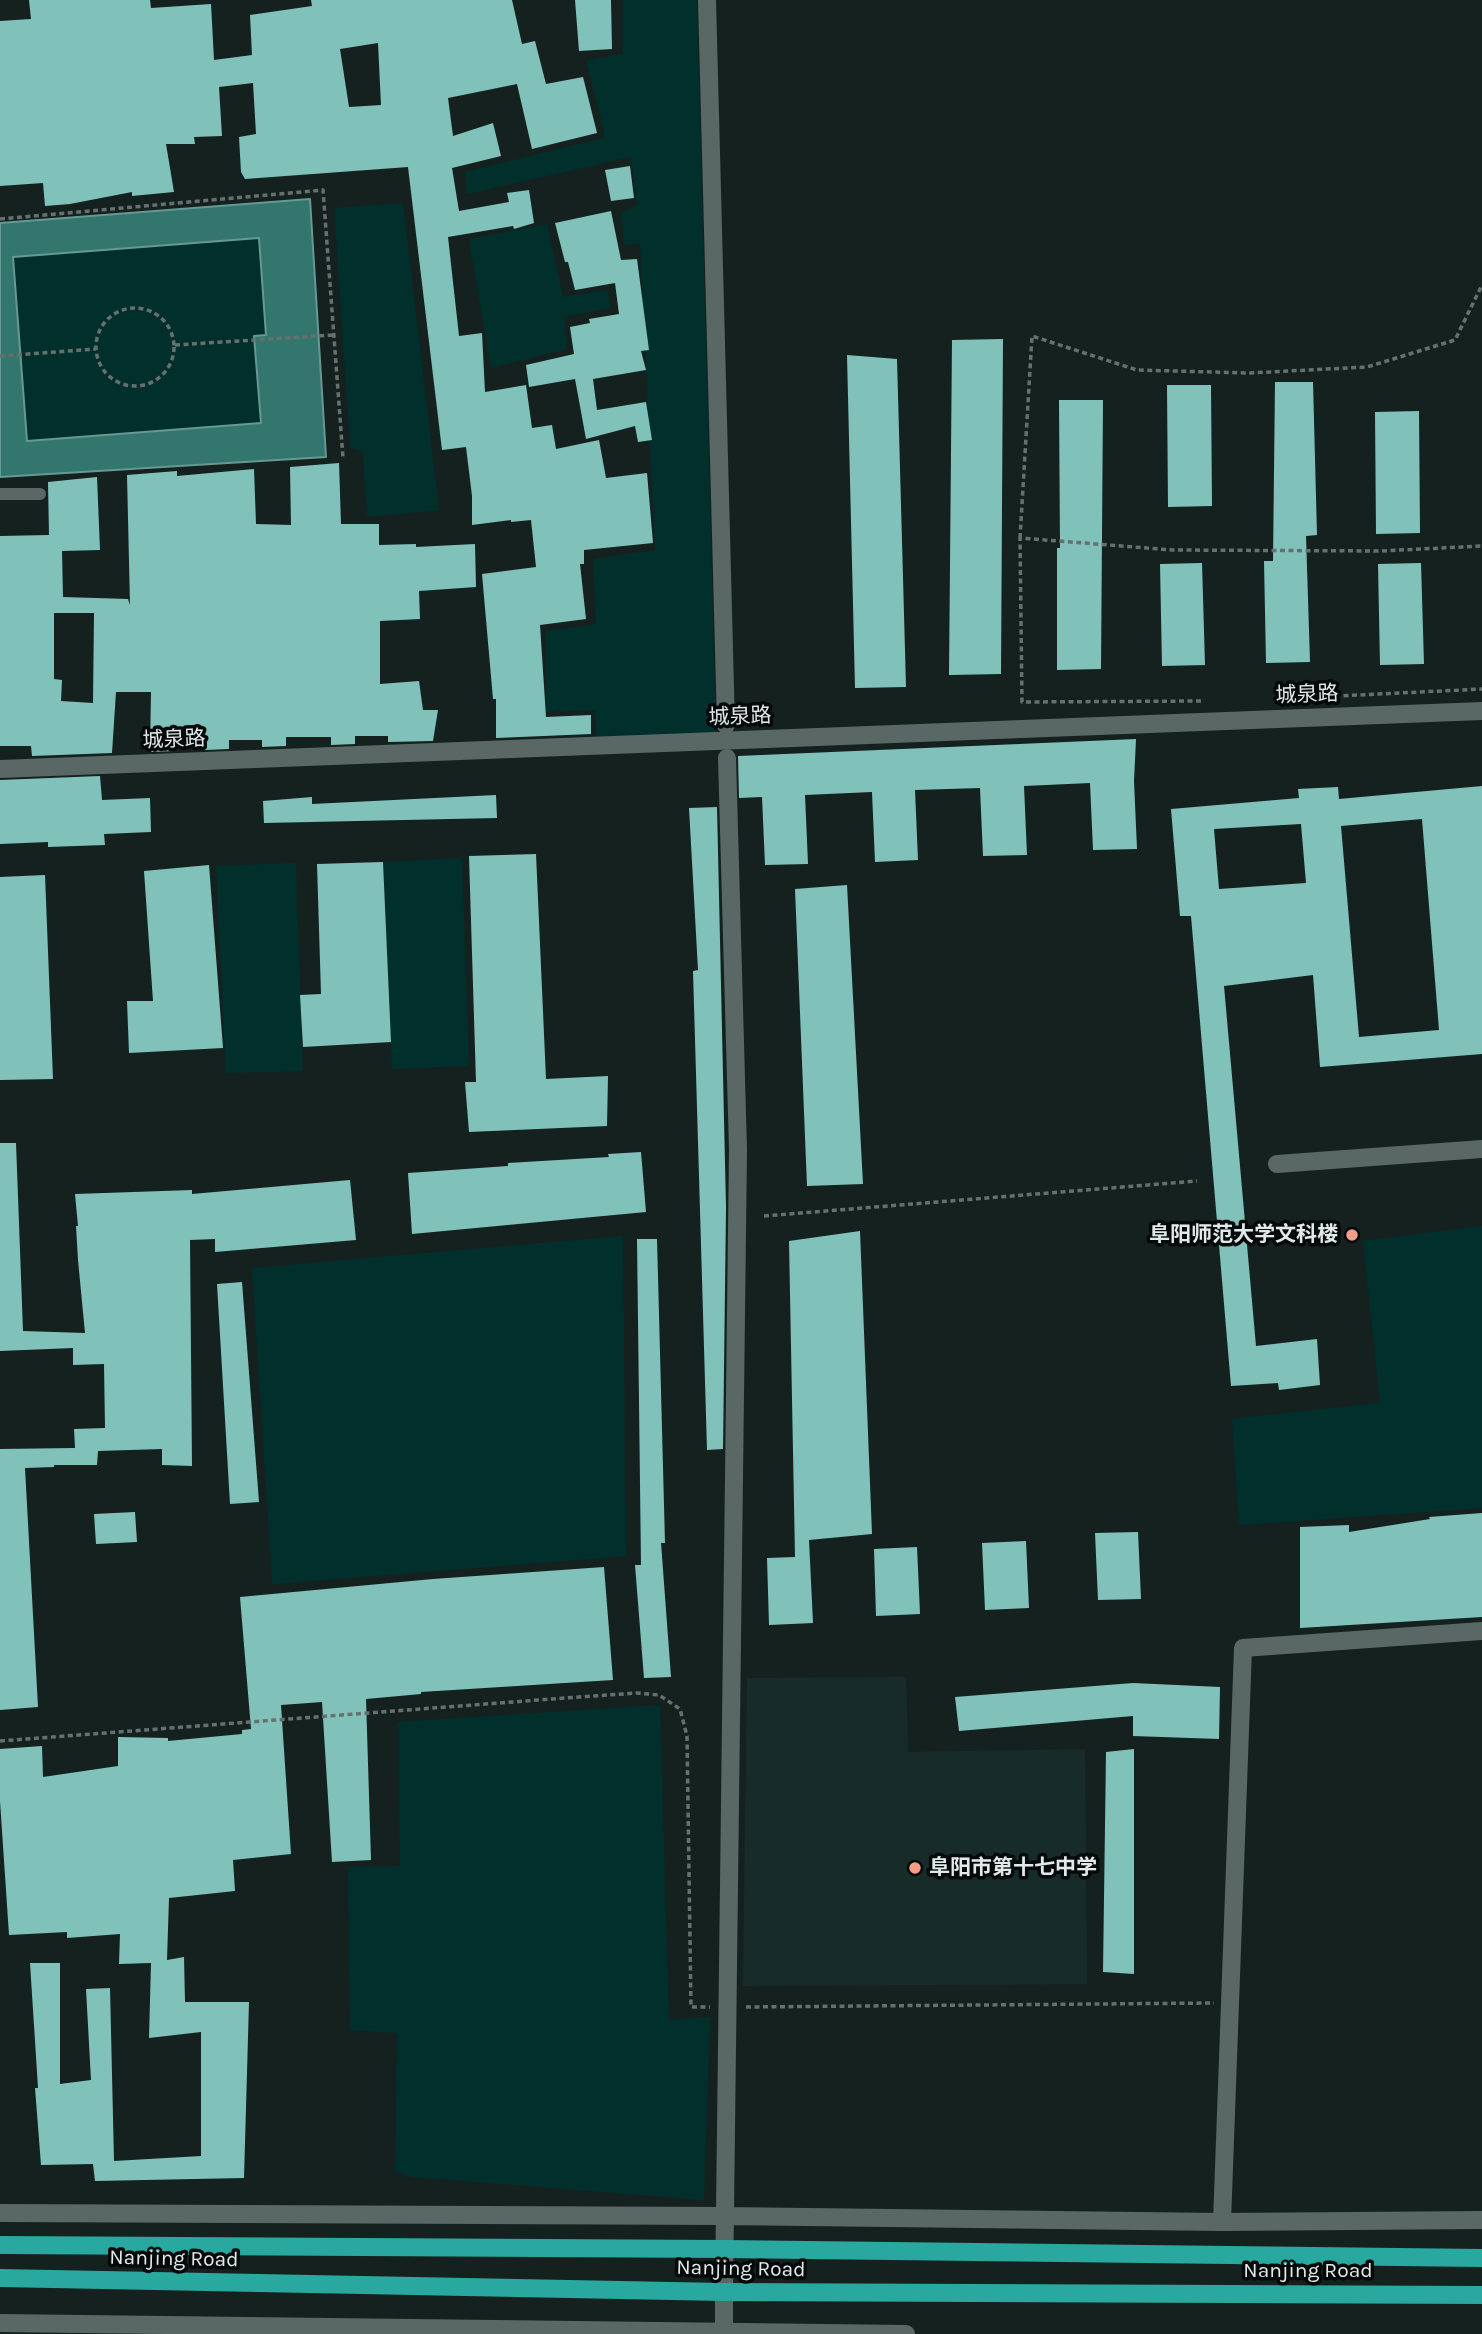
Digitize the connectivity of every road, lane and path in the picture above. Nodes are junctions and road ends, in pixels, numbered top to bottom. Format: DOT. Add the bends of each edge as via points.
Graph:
graph roads {
  1 [pos="707,0"];
  2 [pos="0,219"];
  3 [pos="1482,285"];
  4 [pos="334,334"];
  5 [pos="174,345"];
  6 [pos="96,349"];
  7 [pos="0,356"];
  8 [pos="343,458"];
  9 [pos="40,494"];
  10 [pos="0,495"];
  11 [pos="1020,538"];
  12 [pos="1482,546"];
  13 [pos="1482,689"];
  14 [pos="1309,697"];
  15 [pos="1202,701"];
  16 [pos="1482,711"];
  17 [pos="726,725"];
  18 [pos="727,758"];
  19 [pos="0,769"];
  20 [pos="1482,1149"];
  21 [pos="1277,1164"];
  22 [pos="1197,1181"];
  23 [pos="764,1216"];
  24 [pos="1482,1631"];
  25 [pos="0,1741"];
  26 [pos="1230,2003"];
  27 [pos="726,2007"];
  28 [pos="0,2213"];
  29 [pos="723,2216"];
  30 [pos="1482,2220"];
  31 [pos="1222,2222"];
  32 [pos="0,2245"];
  33 [pos="723,2249"];
  34 [pos="1482,2258"];
  35 [pos="0,2278"];
  36 [pos="723,2292"];
  37 [pos="1482,2295"];
  38 [pos="0,2323"];
  39 [pos="724,2333"];
  40 [pos="906,2334"];
  1 -- 17 [label="street"];
  2 -- 4 [label="path" via="323,190"];
  3 -- 11 [label="path" via="1455,340 1367,367 1250,373 1137,370 1032,336"];
  4 -- 5 [label="path"];
  4 -- 8 [label="path"];
  5 -- 6 [label="path" via="161,318 133,308 106,320"];
  5 -- 6 [label="path" via="164,373 137,387 109,376"];
  6 -- 7 [label="path"];
  9 -- 10 [label="lane"];
  11 -- 12 [label="path" via="1172,550 1380,551"];
  11 -- 15 [label="path" via="1022,702"];
  13 -- 14 [label="path"];
  16 -- 19 [label="street, 城泉路"];
  18 -- 27 [label="street" via="738,1150"];
  20 -- 21 [label="street"];
  22 -- 23 [label="path"];
  24 -- 26 [label="street" via="1243,1648"];
  25 -- 27 [label="path" via="637,1693 659,1695 680,1709 687,1736 691,2007"];
  26 -- 27 [label="path"];
  26 -- 31 [label="street"];
  27 -- 29 [label="street"];
  28 -- 29 [label="street"];
  29 -- 31 [label="street"];
  29 -- 33 [label="street"];
  30 -- 31 [label="street"];
  32 -- 33 [label="main road, Nanjing Road"];
  33 -- 34 [label="main road, Nanjing Road"];
  33 -- 36 [label="street"];
  35 -- 36 [label="main road, Nanjing Road"];
  36 -- 37 [label="main road, Nanjing Road"];
  36 -- 39 [label="street"];
  38 -- 39 [label="street"];
  39 -- 40 [label="street"];
}
